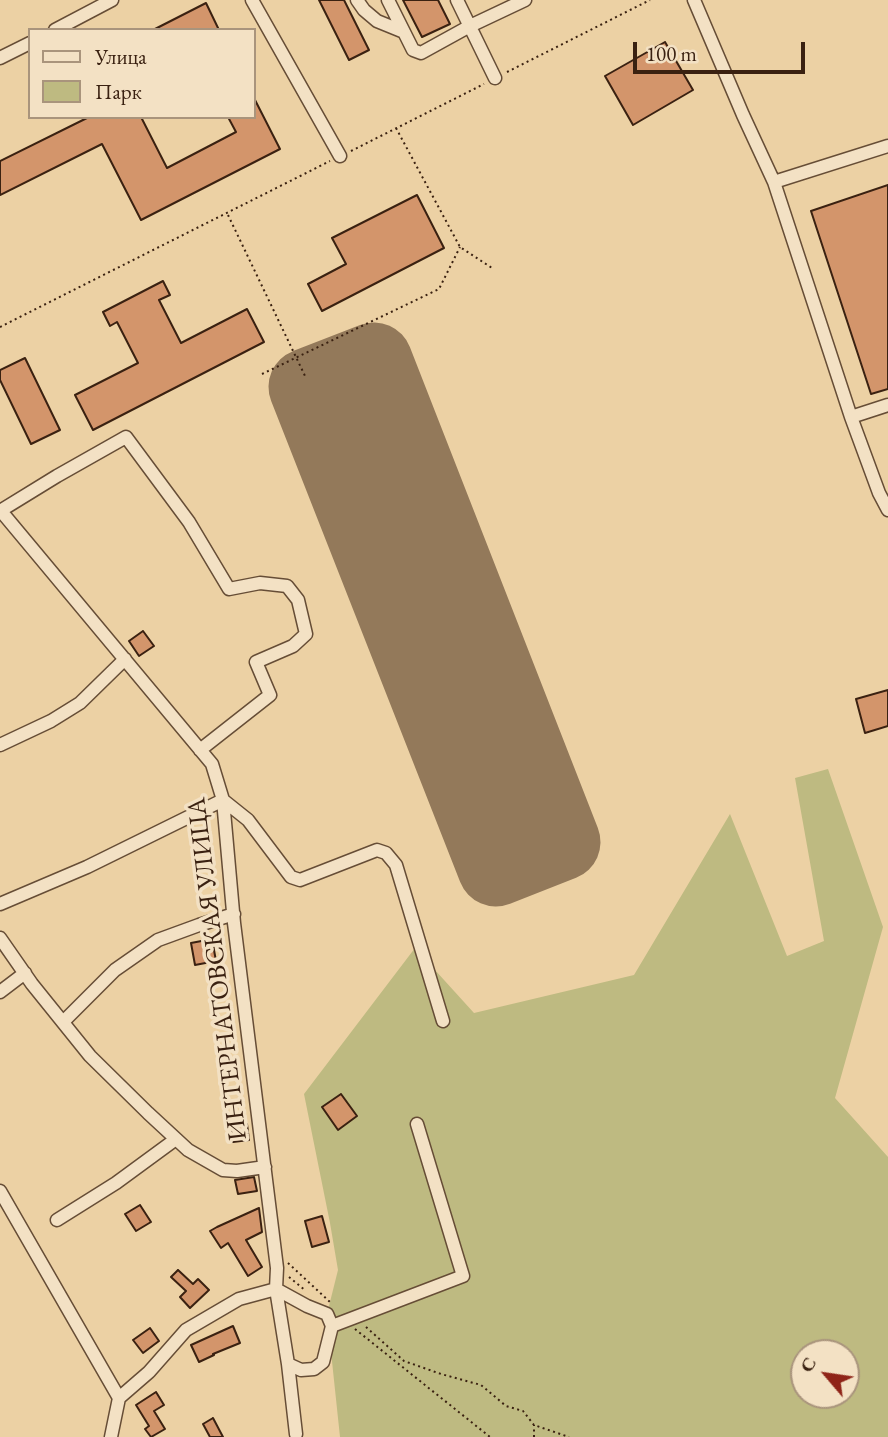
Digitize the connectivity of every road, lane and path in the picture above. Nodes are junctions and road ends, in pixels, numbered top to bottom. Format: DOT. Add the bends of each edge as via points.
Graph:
graph roads {
  1 [pos="112,0"];
  2 [pos="252,0"];
  3 [pos="357,0"];
  4 [pos="388,0"];
  5 [pos="457,0"];
  6 [pos="525,0"];
  7 [pos="650,0"];
  8 [pos="694,0"];
  9 [pos="470,26"];
  10 [pos="59,28"];
  11 [pos="404,32"];
  12 [pos="28,44"];
  13 [pos="0,58"];
  14 [pos="495,78"];
  15 [pos="396,128"];
  16 [pos="888,146"];
  17 [pos="340,156"];
  18 [pos="774,182"];
  19 [pos="227,213"];
  20 [pos="460,247"];
  21 [pos="492,268"];
  22 [pos="0,327"];
  23 [pos="297,358"];
  24 [pos="262,374"];
  25 [pos="306,378"];
  26 [pos="888,404"];
  27 [pos="851,417"];
  28 [pos="888,510"];
  29 [pos="0,511"];
  30 [pos="125,660"];
  31 [pos="0,745"];
  32 [pos="200,750"];
  33 [pos="223,800"];
  34 [pos="0,904"];
  35 [pos="234,914"];
  36 [pos="0,939"];
  37 [pos="25,972"];
  38 [pos="0,992"];
  39 [pos="443,1021"];
  40 [pos="63,1022"];
  41 [pos="417,1124"];
  42 [pos="176,1139"];
  43 [pos="265,1167"];
  44 [pos="0,1191"];
  45 [pos="57,1220"];
  46 [pos="275,1251"];
  47 [pos="277,1268"];
  48 [pos="276,1289"];
  49 [pos="306,1291"];
  50 [pos="334,1306"];
  51 [pos="342,1322"];
  52 [pos="288,1364"];
  53 [pos="119,1398"];
  54 [pos="534,1424"];
  55 [pos="296,1434"];
  56 [pos="111,1437"];
  57 [pos="490,1437"];
  58 [pos="534,1437"];
  59 [pos="569,1437"];
  1 -- 10 [label="street"];
  2 -- 17 [label="street"];
  3 -- 11 [label="street" via="377,20"];
  4 -- 11 [label="street"];
  5 -- 9 [label="street"];
  6 -- 9 [label="street"];
  7 -- 14 [label="path"];
  8 -- 18 [label="street"];
  9 -- 11 [label="street" via="421,53 413,50"];
  9 -- 14 [label="street"];
  12 -- 13 [label="street"];
  14 -- 15 [label="path"];
  15 -- 17 [label="path"];
  15 -- 20 [label="path"];
  16 -- 18 [label="street"];
  17 -- 19 [label="path"];
  18 -- 27 [label="street"];
  19 -- 22 [label="path"];
  19 -- 23 [label="path"];
  20 -- 21 [label="path"];
  20 -- 23 [label="path" via="439,289"];
  23 -- 24 [label="path"];
  23 -- 25 [label="path"];
  26 -- 27 [label="street"];
  27 -- 28 [label="street"];
  29 -- 30 [label="street, ИНТЕРНАТОВСКАЯ УЛИЦА"];
  29 -- 32 [label="street" via="126,437 188,522 229,589 260,583 287,586 298,600 306,634 293,646 256,662 270,695"];
  30 -- 31 [label="street" via="80,703"];
  30 -- 32 [label="street, ИНТЕРНАТОВСКАЯ УЛИЦА"];
  32 -- 33 [label="street, ИНТЕРНАТОВСКАЯ УЛИЦА" via="212,764"];
  33 -- 34 [label="street" via="88,867"];
  33 -- 35 [label="street, ИНТЕРНАТОВСКАЯ УЛИЦА"];
  33 -- 39 [label="street" via="248,820 291,877 300,880 377,850 386,853 396,865"];
  35 -- 40 [label="street" via="158,940 115,970"];
  35 -- 43 [label="street, ИНТЕРНАТОВСКАЯ УЛИЦА"];
  36 -- 37 [label="street"];
  37 -- 38 [label="street"];
  37 -- 40 [label="street"];
  40 -- 42 [label="street" via="90,1056"];
  41 -- 51 [label="street" via="463,1276"];
  42 -- 43 [label="street" via="223,1170"];
  42 -- 45 [label="street"];
  43 -- 46 [label="street, ИНТЕРНАТОВСКАЯ УЛИЦА"];
  44 -- 53 [label="street"];
  46 -- 47 [label="street, ИНТЕРНАТОВСКАЯ УЛИЦА"];
  46 -- 50 [label="path"];
  47 -- 48 [label="street, ИНТЕРНАТОВСКАЯ УЛИЦА"];
  47 -- 49 [label="path"];
  48 -- 51 [label="street"];
  48 -- 52 [label="street, ИНТЕРНАТОВСКАЯ УЛИЦА"];
  48 -- 53 [label="street" via="239,1299 186,1329"];
  51 -- 52 [label="street" via="323,1362 314,1369"];
  51 -- 54 [label="path" via="371,1330 404,1361 481,1385 506,1406 523,1411"];
  51 -- 57 [label="path"];
  52 -- 55 [label="street, ИНТЕРНАТОВСКАЯ УЛИЦА"];
  53 -- 56 [label="street"];
  54 -- 58 [label="path"];
  54 -- 59 [label="path"];
}
